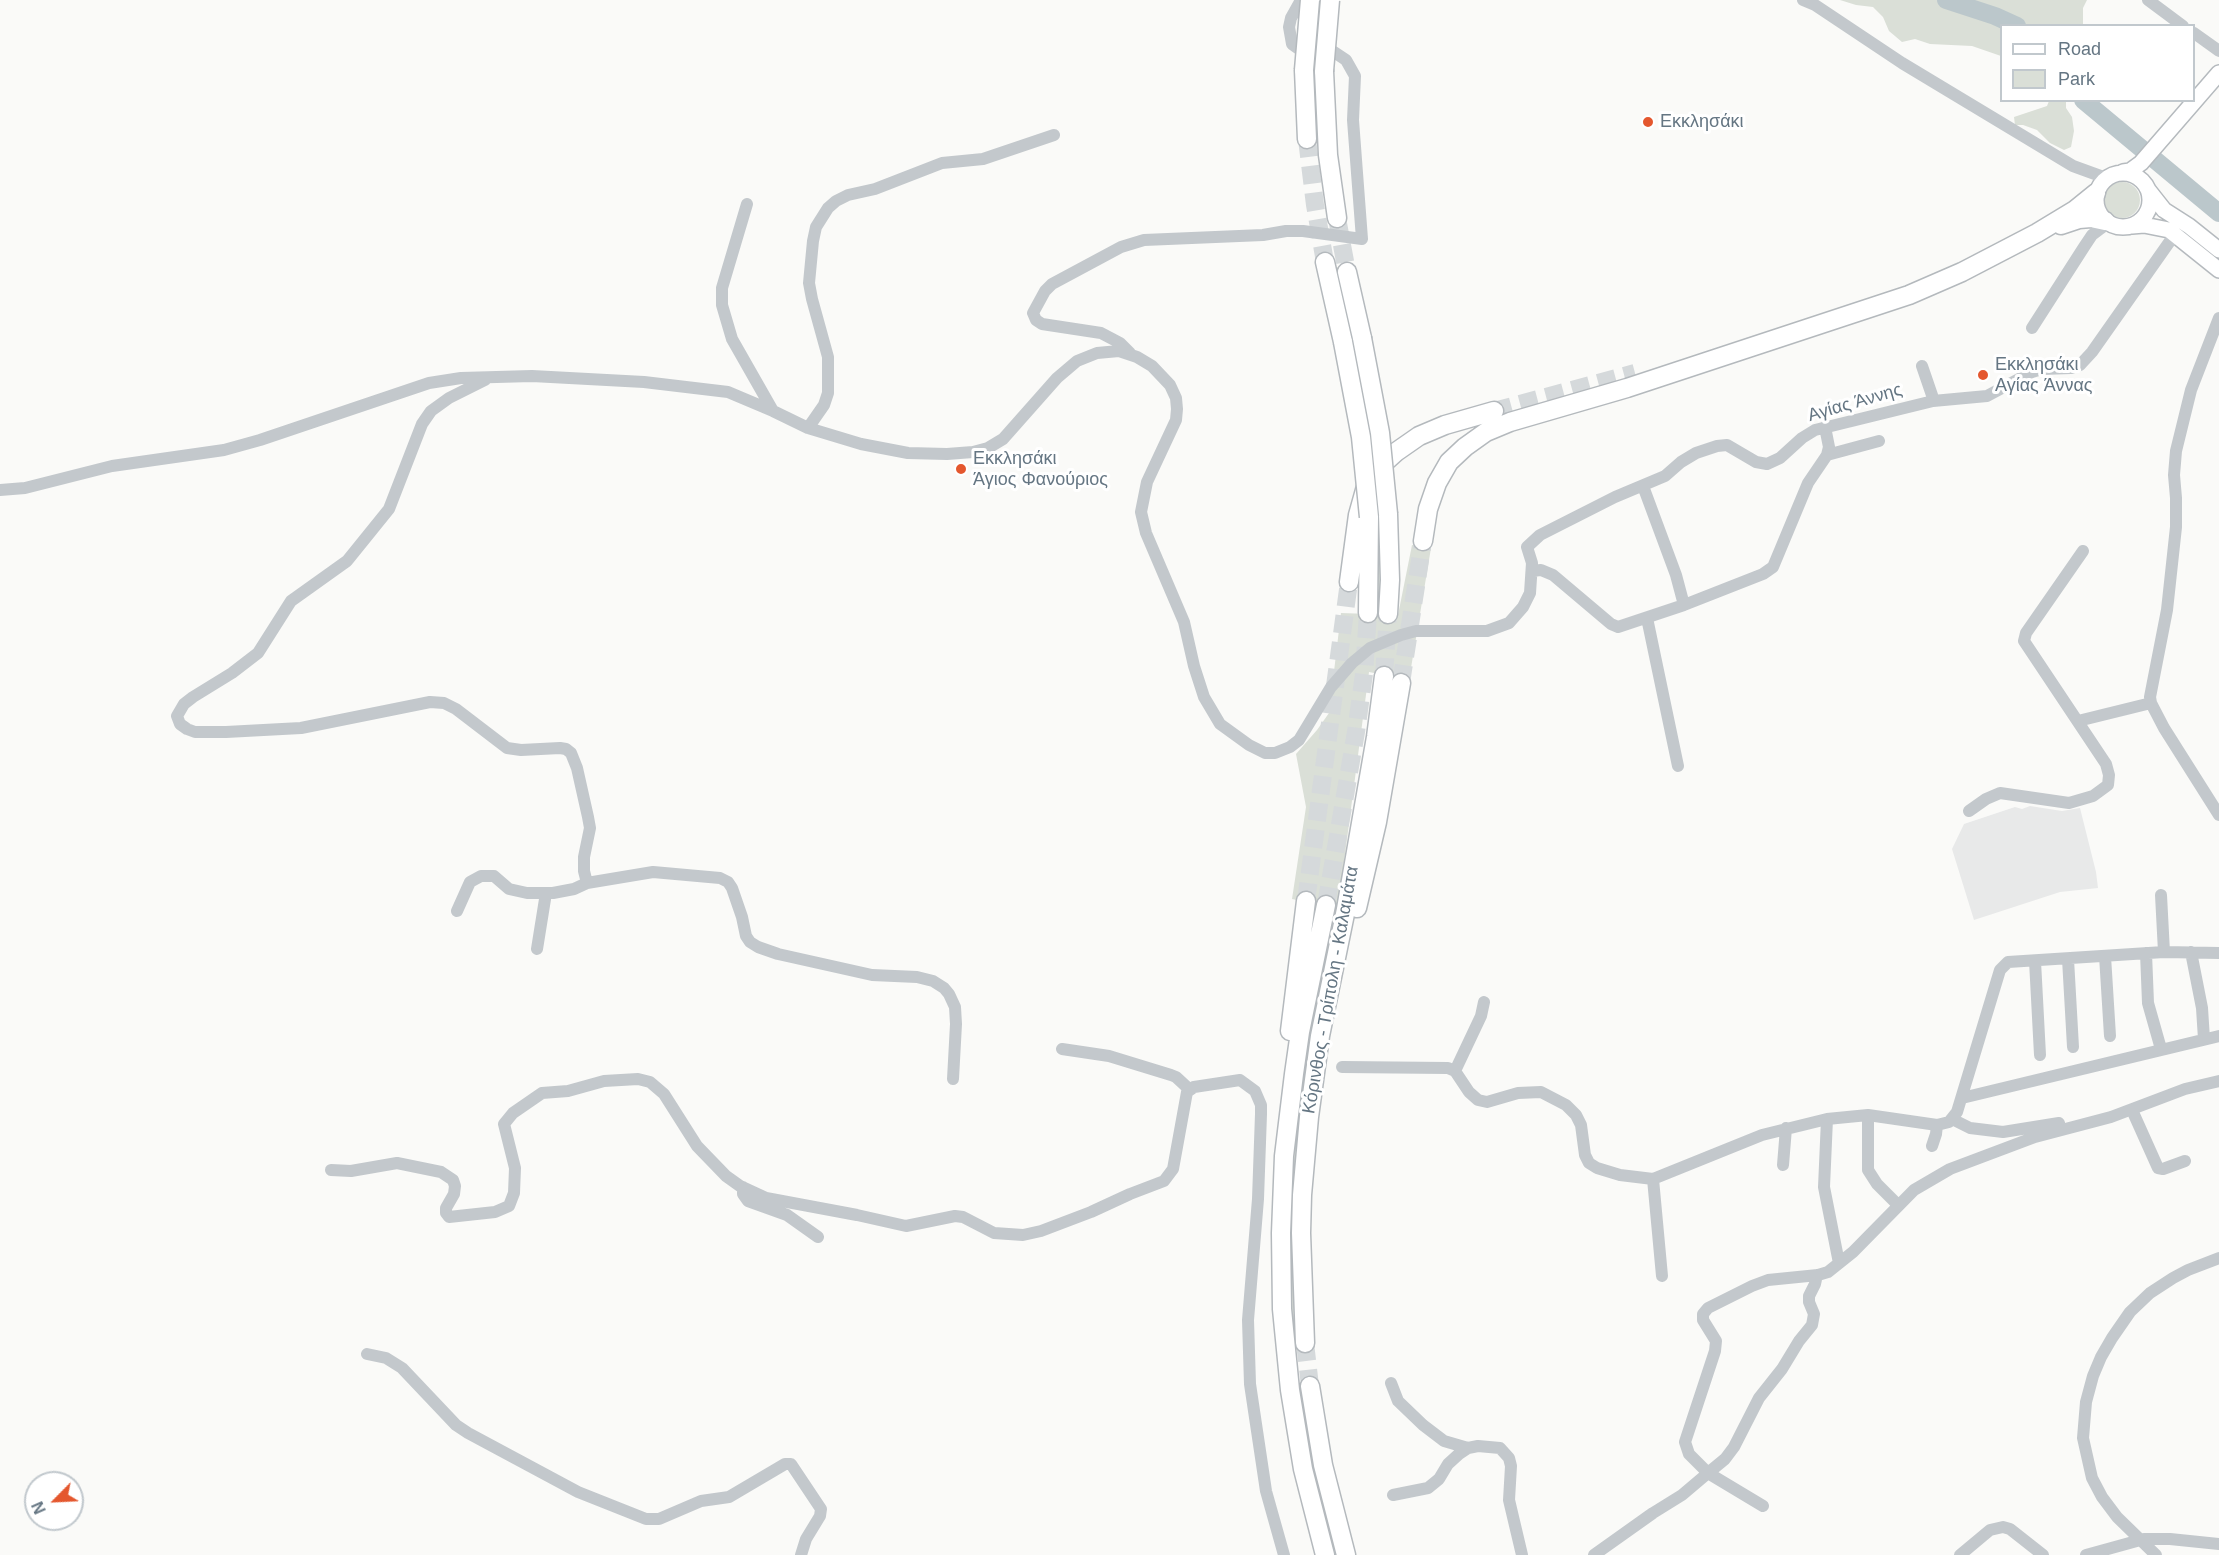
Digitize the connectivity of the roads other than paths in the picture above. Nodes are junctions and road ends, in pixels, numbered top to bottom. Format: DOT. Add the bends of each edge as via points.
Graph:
graph roads {
  1 [pos="1301,0"];
  2 [pos="1310,0"];
  3 [pos="1330,0"];
  4 [pos="1803,0"];
  5 [pos="2148,0"];
  6 [pos="2180,24"];
  7 [pos="2195,34"];
  8 [pos="2219,51"];
  9 [pos="2219,73"];
  10 [pos="2219,87"];
  11 [pos="1054,135"];
  12 [pos="1307,139"];
  13 [pos="2162,145"];
  14 [pos="2073,166"];
  15 [pos="2145,177"];
  16 [pos="2106,178"];
  17 [pos="2096,192"];
  18 [pos="747,204"];
  19 [pos="1337,218"];
  20 [pos="2107,222"];
  21 [pos="2131,226"];
  22 [pos="2037,233"];
  23 [pos="2175,234"];
  24 [pos="2219,250"];
  25 [pos="1325,262"];
  26 [pos="2219,270"];
  27 [pos="1347,272"];
  28 [pos="2219,318"];
  29 [pos="2032,328"];
  30 [pos="1763,345"];
  31 [pos="1130,354"];
  32 [pos="1922,366"];
  33 [pos="1635,373"];
  34 [pos="486,379"];
  35 [pos="1935,401"];
  36 [pos="773,411"];
  37 [pos="1494,411"];
  38 [pos="1825,427"];
  39 [pos="808,428"];
  40 [pos="1879,441"];
  41 [pos="1827,455"];
  42 [pos="1643,486"];
  43 [pos="0,490"];
  44 [pos="1423,541"];
  45 [pos="2083,550"];
  46 [pos="1532,571"];
  47 [pos="1349,582"];
  48 [pos="1684,605"];
  49 [pos="1368,613"];
  50 [pos="1388,614"];
  51 [pos="1647,618"];
  52 [pos="1384,676"];
  53 [pos="1401,683"];
  54 [pos="2151,703"];
  55 [pos="2078,721"];
  56 [pos="1678,766"];
  57 [pos="1969,811"];
  58 [pos="2219,815"];
  59 [pos="588,883"];
  60 [pos="546,893"];
  61 [pos="2161,895"];
  62 [pos="1306,901"];
  63 [pos="1326,905"];
  64 [pos="457,911"];
  65 [pos="537,949"];
  66 [pos="2164,952"];
  67 [pos="2191,952"];
  68 [pos="2219,953"];
  69 [pos="2146,954"];
  70 [pos="2105,956"];
  71 [pos="2068,959"];
  72 [pos="2035,961"];
  73 [pos="1484,1002"];
  74 [pos="2110,1036"];
  75 [pos="2219,1036"];
  76 [pos="2204,1039"];
  77 [pos="2073,1047"];
  78 [pos="1062,1049"];
  79 [pos="2162,1049"];
  80 [pos="2040,1055"];
  81 [pos="1342,1067"];
  82 [pos="1455,1071"];
  83 [pos="953,1079"];
  84 [pos="2219,1081"];
  85 [pos="1189,1089"];
  86 [pos="1962,1098"];
  87 [pos="2132,1110"];
  88 [pos="1868,1115"];
  89 [pos="1309,1117"];
  90 [pos="1827,1119"];
  91 [pos="1952,1119"];
  92 [pos="1937,1125"];
  93 [pos="2083,1125"];
  94 [pos="1786,1128"];
  95 [pos="1932,1146"];
  96 [pos="1284,1156"];
  97 [pos="2185,1161"];
  98 [pos="1783,1165"];
  99 [pos="331,1170"];
  100 [pos="1653,1179"];
  101 [pos="743,1187"];
  102 [pos="1898,1205"];
  103 [pos="818,1237"];
  104 [pos="2219,1258"];
  105 [pos="1839,1263"];
  106 [pos="1817,1275"];
  107 [pos="1662,1276"];
  108 [pos="1305,1342"];
  109 [pos="366,1354"];
  110 [pos="1391,1383"];
  111 [pos="1310,1386"];
  112 [pos="1468,1448"];
  113 [pos="1708,1473"];
  114 [pos="1393,1496"];
  115 [pos="1763,1506"];
  116 [pos="2139,1539"];
  117 [pos="2219,1545"];
  118 [pos="801,1555"];
  119 [pos="1284,1555"];
  120 [pos="1325,1555"];
  121 [pos="1346,1555"];
  122 [pos="1522,1555"];
  123 [pos="1594,1555"];
  124 [pos="1960,1555"];
  125 [pos="2043,1555"];
  126 [pos="2086,1555"];
  127 [pos="2156,1555"];
  1 -- 31 [label="street, Αγίας Άννης" via="1291,18 1292,44 1299,49 1334,52 1346,60 1355,76 1353,120 1362,239 1286,231 1144,240 1120,247 1045,291 1033,313 1036,320 1101,333 1120,343"];
  2 -- 12 [label="highway, bridge" via="1305,70"];
  3 -- 19 [label="highway, bridge" via="1324,71 1328,155"];
  4 -- 14 [label="street"];
  5 -- 6 [label="street"];
  7 -- 8 [label="street"];
  9 -- 13 [label="main road"];
  10 -- 13 [label="main road"];
  11 -- 39 [label="street" via="983,159 942,163 875,189 848,195 828,208 814,234 809,283 828,357 828,393"];
  13 -- 15 [label="main road"];
  14 -- 16 [label="street"];
  14 -- 17 [label="street"];
  15 -- 16 [label="main road" via="2123,172"];
  15 -- 21 [label="main road" via="2150,197 2148,211"];
  15 -- 24 [label="main road" via="2164,210"];
  16 -- 17 [label="main road"];
  17 -- 20 [label="main road" via="2096,208"];
  17 -- 22 [label="highway"];
  18 -- 36 [label="street" via="722,288 722,304 732,339"];
  20 -- 21 [label="main road"];
  20 -- 22 [label="highway" via="2079,219"];
  20 -- 29 [label="street" via="2092,235"];
  21 -- 23 [label="main road" via="2164,228"];
  22 -- 30 [label="highway" via="1931,287"];
  23 -- 26 [label="main road"];
  23 -- 35 [label="street, Αγίας Άννης" via="2083,363 2071,369 2029,373 1987,396"];
  25 -- 49 [label="highway, bridge" via="1361,437 1369,517"];
  27 -- 50 [label="highway, bridge" via="1380,433 1388,514"];
  28 -- 54 [label="street" via="2191,390 2176,451 2176,527"];
  30 -- 33 [label="highway"];
  30 -- 44 [label="highway" via="1486,432 1449,462 1428,509"];
  31 -- 39 [label="street" via="1111,350 1077,361 1003,439 981,451 908,453"];
  31 -- 46 [label="street, Αγίας Άννης" via="1160,373 1176,398 1176,420 1148,482 1141,512 1146,533 1184,622 1203,697 1220,724 1249,745 1275,753 1295,744 1344,671 1370,648 1416,631 1494,630 1513,619 1530,593"];
  32 -- 35 [label="street"];
  34 -- 36 [label="street" via="532,376 644,382 728,392"];
  34 -- 43 [label="street" via="429,382 224,450 112,466 25,488"];
  34 -- 59 [label="street" via="431,411 422,424 389,509 347,561 291,601 258,653 193,697 177,716 180,724 195,732 226,732 301,728 419,704 444,703 507,747 566,749 577,768 590,828 584,857"];
  35 -- 38 [label="street, Αγίας Άννης"];
  36 -- 39 [label="street"];
  37 -- 47 [label="highway" via="1419,436 1375,471 1367,483 1358,515"];
  38 -- 41 [label="street"];
  38 -- 42 [label="street, Αγίας Άννης" via="1809,433 1771,463 1760,464 1730,446 1717,446 1692,455 1665,476"];
  40 -- 41 [label="street"];
  41 -- 48 [label="street" via="1808,483 1771,569"];
  42 -- 46 [label="street, Αγίας Άννης" via="1540,535 1527,547"];
  42 -- 48 [label="street"];
  45 -- 55 [label="street" via="2024,637"];
  46 -- 51 [label="street" via="1553,575 1616,627"];
  48 -- 51 [label="street"];
  51 -- 56 [label="street"];
  52 -- 89 [label="highway, Κόρινθος - Τρίπολη - Καλαμάτα"];
  53 -- 89 [label="highway" via="1377,822"];
  54 -- 55 [label="street"];
  54 -- 58 [label="street"];
  55 -- 57 [label="street" via="2108,768 2109,780 2103,790 2065,803 2003,793 1990,796"];
  59 -- 60 [label="street"];
  59 -- 83 [label="street" via="653,872 720,878 732,888 746,936 758,947 872,975 933,981 950,994 955,1007"];
  60 -- 64 [label="street" via="509,889 489,874 470,882"];
  60 -- 65 [label="street"];
  61 -- 66 [label="street"];
  62 -- 96 [label="highway" via="1289,1045"];
  63 -- 96 [label="highway, Κόρινθος - Τρίπολη - Καλαμάτα" via="1300,1032"];
  66 -- 67 [label="street"];
  66 -- 69 [label="street"];
  67 -- 68 [label="street"];
  67 -- 76 [label="street"];
  69 -- 70 [label="street"];
  69 -- 79 [label="street" via="2148,1004"];
  70 -- 71 [label="street"];
  70 -- 74 [label="street"];
  71 -- 72 [label="street"];
  71 -- 77 [label="street"];
  72 -- 80 [label="street"];
  72 -- 86 [label="street" via="2008,962 2000,970"];
  73 -- 82 [label="street"];
  75 -- 76 [label="street"];
  76 -- 79 [label="street"];
  78 -- 85 [label="street" via="1109,1056 1171,1075"];
  79 -- 86 [label="street"];
  81 -- 82 [label="street" via="1439,1067"];
  82 -- 100 [label="street" via="1478,1100 1487,1102 1532,1091 1550,1095 1576,1115 1589,1163 1620,1175"];
  84 -- 87 [label="street" via="2185,1089"];
  85 -- 101 [label="street" via="1173,1169 1167,1178 1092,1212 1030,1234 994,1233 958,1217 900,1226 771,1200"];
  85 -- 119 [label="street" via="1240,1080 1253,1088 1261,1105 1247,1348 1266,1491"];
  86 -- 91 [label="street"];
  87 -- 93 [label="street"];
  87 -- 97 [label="street" via="2158,1168"];
  88 -- 90 [label="street"];
  88 -- 92 [label="street"];
  88 -- 102 [label="street" via="1868,1170"];
  89 -- 108 [label="highway, Κόρινθος - Τρίπολη - Καλαμάτα" via="1301,1233"];
  90 -- 94 [label="street"];
  90 -- 105 [label="street" via="1824,1187"];
  91 -- 92 [label="street"];
  91 -- 93 [label="street" via="1970,1128 2003,1132 2068,1121"];
  92 -- 95 [label="street"];
  93 -- 102 [label="street" via="2028,1139 1950,1169 1918,1187"];
  94 -- 98 [label="street"];
  94 -- 100 [label="street"];
  96 -- 120 [label="highway, Κόρινθος - Τρίπολη - Καλαμάτα" via="1281,1233 1285,1345 1301,1458"];
  99 -- 101 [label="street" via="351,1171 397,1163 441,1172 455,1186 446,1208 449,1217 495,1212 509,1206 514,1193 515,1168 504,1124 513,1113 542,1093 638,1079 657,1087 697,1146 726,1176"];
  100 -- 107 [label="street"];
  101 -- 103 [label="street" via="748,1201 787,1215"];
  102 -- 105 [label="street"];
  104 -- 116 [label="street" via="2173,1278 2137,1305 2112,1338 2089,1389 2084,1438 2092,1478 2109,1508"];
  105 -- 106 [label="street"];
  106 -- 113 [label="street" via="1809,1296 1814,1314 1812,1325 1759,1398 1734,1447"];
  106 -- 113 [label="street" via="1768,1280 1704,1312 1703,1320 1714,1338 1715,1351 1685,1442 1689,1454"];
  109 -- 118 [label="street" via="386,1358 402,1368 468,1433 578,1492 646,1519 659,1519 701,1501 729,1497 791,1464 821,1509"];
  110 -- 112 [label="street" via="1398,1401 1422,1425 1444,1441"];
  111 -- 121 [label="highway" via="1323,1465"];
  112 -- 114 [label="street" via="1428,1488"];
  112 -- 122 [label="street" via="1493,1446 1509,1458 1509,1500"];
  113 -- 115 [label="street"];
  113 -- 123 [label="street"];
  116 -- 117 [label="street"];
  116 -- 126 [label="street"];
  116 -- 127 [label="street"];
  124 -- 125 [label="street" via="1990,1530 2003,1527"];
}
